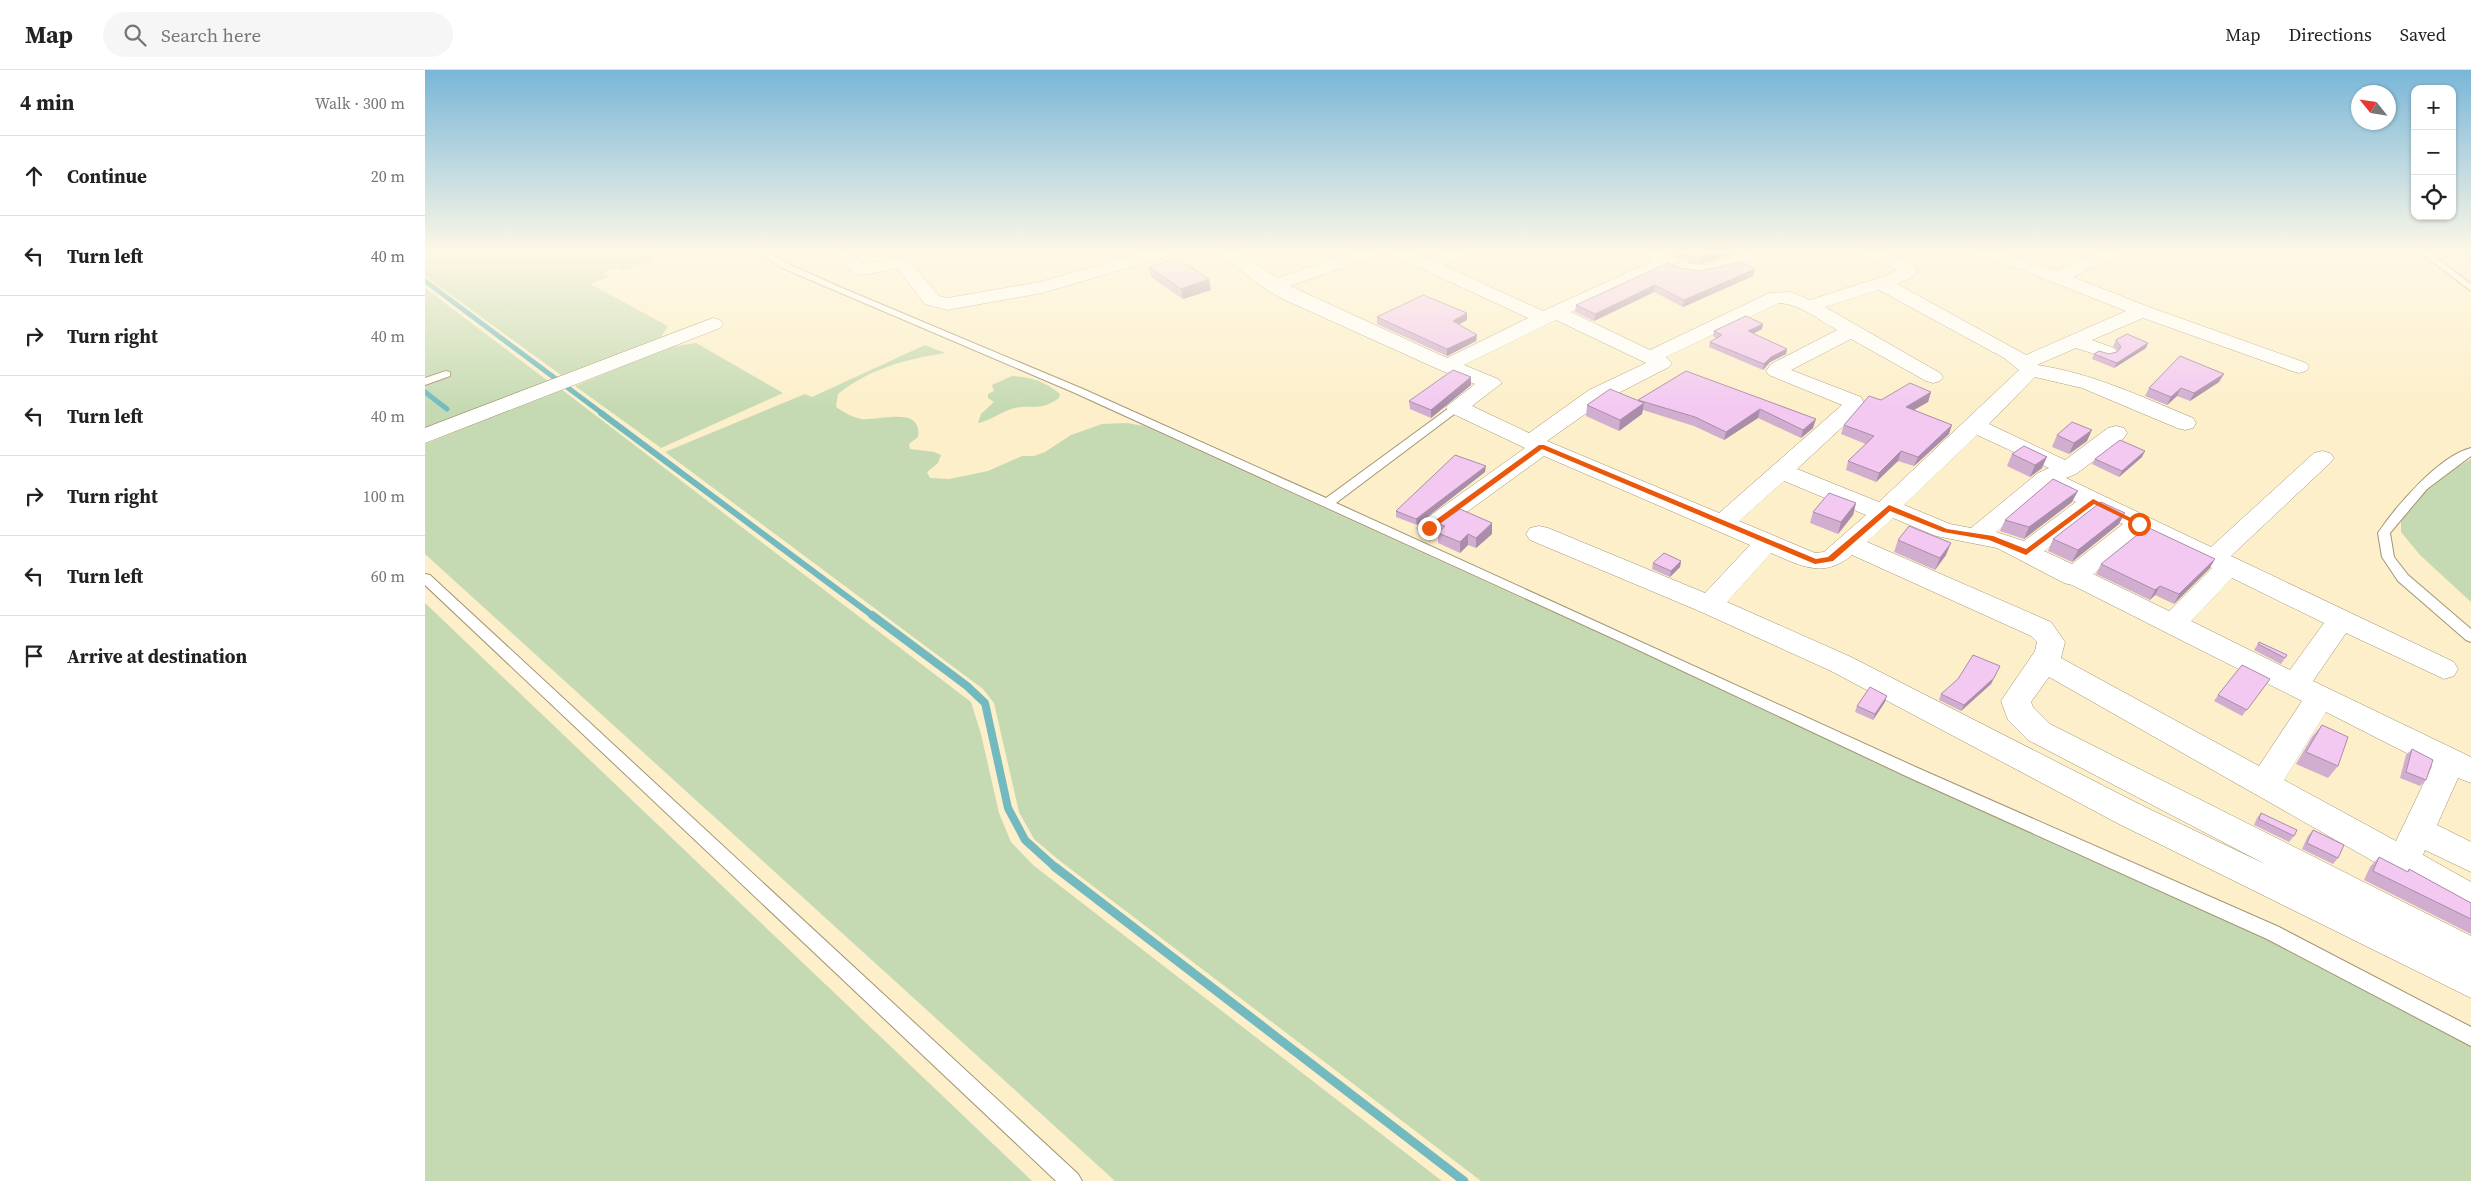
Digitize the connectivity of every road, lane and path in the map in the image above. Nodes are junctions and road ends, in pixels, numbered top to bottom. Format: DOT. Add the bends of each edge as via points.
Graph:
graph roads {
  1 [pos="870,303"];
  2 [pos="1307,303"];
  3 [pos="1519,303"];
  4 [pos="1576,303"];
  5 [pos="1766,303"];
  6 [pos="1802,303"];
  7 [pos="1819,303"];
  8 [pos="1916,303"];
  9 [pos="2122,303"];
  10 [pos="1809,306"];
  11 [pos="2143,311"];
  12 [pos="1549,315"];
  13 [pos="713,324"];
  14 [pos="1851,331"];
  15 [pos="2075,341"];
  16 [pos="2107,352"];
  17 [pos="1665,363"];
  18 [pos="1447,366"];
  19 [pos="2027,366"];
  20 [pos="2299,367"];
  21 [pos="446,374"];
  22 [pos="1933,377"];
  23 [pos="426,382"];
  24 [pos="1457,407"];
  25 [pos="1807,416"];
  26 [pos="2185,423"];
  27 [pos="1973,425"];
  28 [pos="1834,426"];
  29 [pos="2116,433"];
  30 [pos="425,436"];
  31 [pos="1536,445"];
  32 [pos="2471,451"];
  33 [pos="2322,458"];
  34 [pos="1781,471"];
  35 [pos="2057,473"];
  36 [pos="2093,501"];
  37 [pos="1327,504"];
  38 [pos="1886,510"];
  39 [pos="1721,523"];
  40 [pos="2139,524"];
  41 [pos="1429,528"];
  42 [pos="1539,534"];
  43 [pos="1977,536"];
  44 [pos="1767,542"];
  45 [pos="1850,544"];
  46 [pos="2026,552"];
  47 [pos="2221,563"];
  48 [pos="2073,577"];
  49 [pos="425,578"];
  50 [pos="1709,605"];
  51 [pos="2341,620"];
  52 [pos="2171,624"];
  53 [pos="2471,637"];
  54 [pos="2043,662"];
  55 [pos="2444,669"];
  56 [pos="2308,691"];
  57 [pos="2461,766"];
  58 [pos="2264,784"];
  59 [pos="2417,830"];
  60 [pos="2471,858"];
  61 [pos="2403,861"];
  62 [pos="2471,898"];
  63 [pos="2471,954"];
  64 [pos="2471,981"];
  65 [pos="2471,1037"];
  66 [pos="1071,1181"];
  1 -- 37 [label="lane" via="1079,391"];
  2 -- 18 [label="street"];
  3 -- 12 [label="street"];
  4 -- 12 [label="street"];
  5 -- 17 [label="street"];
  6 -- 10 [label="street"];
  7 -- 10 [label="street"];
  8 -- 19 [label="street"];
  9 -- 11 [label="street"];
  10 -- 14 [label="street"];
  11 -- 15 [label="street"];
  11 -- 20 [label="street"];
  12 -- 17 [label="street"];
  12 -- 18 [label="street"];
  13 -- 30 [label="street"];
  14 -- 22 [label="street"];
  14 -- 28 [label="street" via="1776,369 1854,403"];
  15 -- 16 [label="street"];
  15 -- 19 [label="street"];
  17 -- 31 [label="street" via="1597,395"];
  18 -- 24 [label="street" via="1491,383"];
  19 -- 26 [label="street" via="2088,383"];
  19 -- 27 [label="street" via="2022,380"];
  21 -- 23 [label="lane"];
  24 -- 31 [label="street"];
  24 -- 37 [label="lane"];
  25 -- 28 [label="street"];
  27 -- 35 [label="street"];
  27 -- 38 [label="street"];
  28 -- 34 [label="street"];
  29 -- 35 [label="street"];
  31 -- 39 [label="street"];
  31 -- 41 [label="street"];
  32 -- 53 [label="lane" via="2449,463 2404,505 2384,533 2388,557 2403,578"];
  33 -- 47 [label="street"];
  34 -- 38 [label="street"];
  34 -- 39 [label="street"];
  35 -- 36 [label="street"];
  35 -- 43 [label="street"];
  36 -- 40 [label="street"];
  36 -- 46 [label="street"];
  37 -- 65 [label="lane" via="1914,773 2273,933"];
  38 -- 43 [label="street" via="1945,531"];
  38 -- 45 [label="street"];
  39 -- 44 [label="street"];
  40 -- 47 [label="street"];
  40 -- 48 [label="street"];
  42 -- 50 [label="street"];
  43 -- 46 [label="street" via="2004,542"];
  44 -- 45 [label="street" via="1815,561 1831,559"];
  44 -- 50 [label="street"];
  45 -- 54 [label="street" via="2041,629 2051,644"];
  46 -- 48 [label="street"];
  47 -- 51 [label="street"];
  47 -- 52 [label="street"];
  48 -- 52 [label="street"];
  49 -- 66 [label="lane"];
  50 -- 64 [label="street" via="1841,664 2131,815"];
  51 -- 55 [label="street"];
  51 -- 56 [label="street"];
  52 -- 56 [label="street"];
  54 -- 58 [label="street"];
  54 -- 63 [label="street" via="2016,701 2019,712 2039,732"];
  56 -- 57 [label="street"];
  56 -- 58 [label="street"];
  57 -- 59 [label="street"];
  58 -- 61 [label="street"];
  59 -- 60 [label="street"];
  59 -- 61 [label="street"];
  61 -- 62 [label="street"];
}
